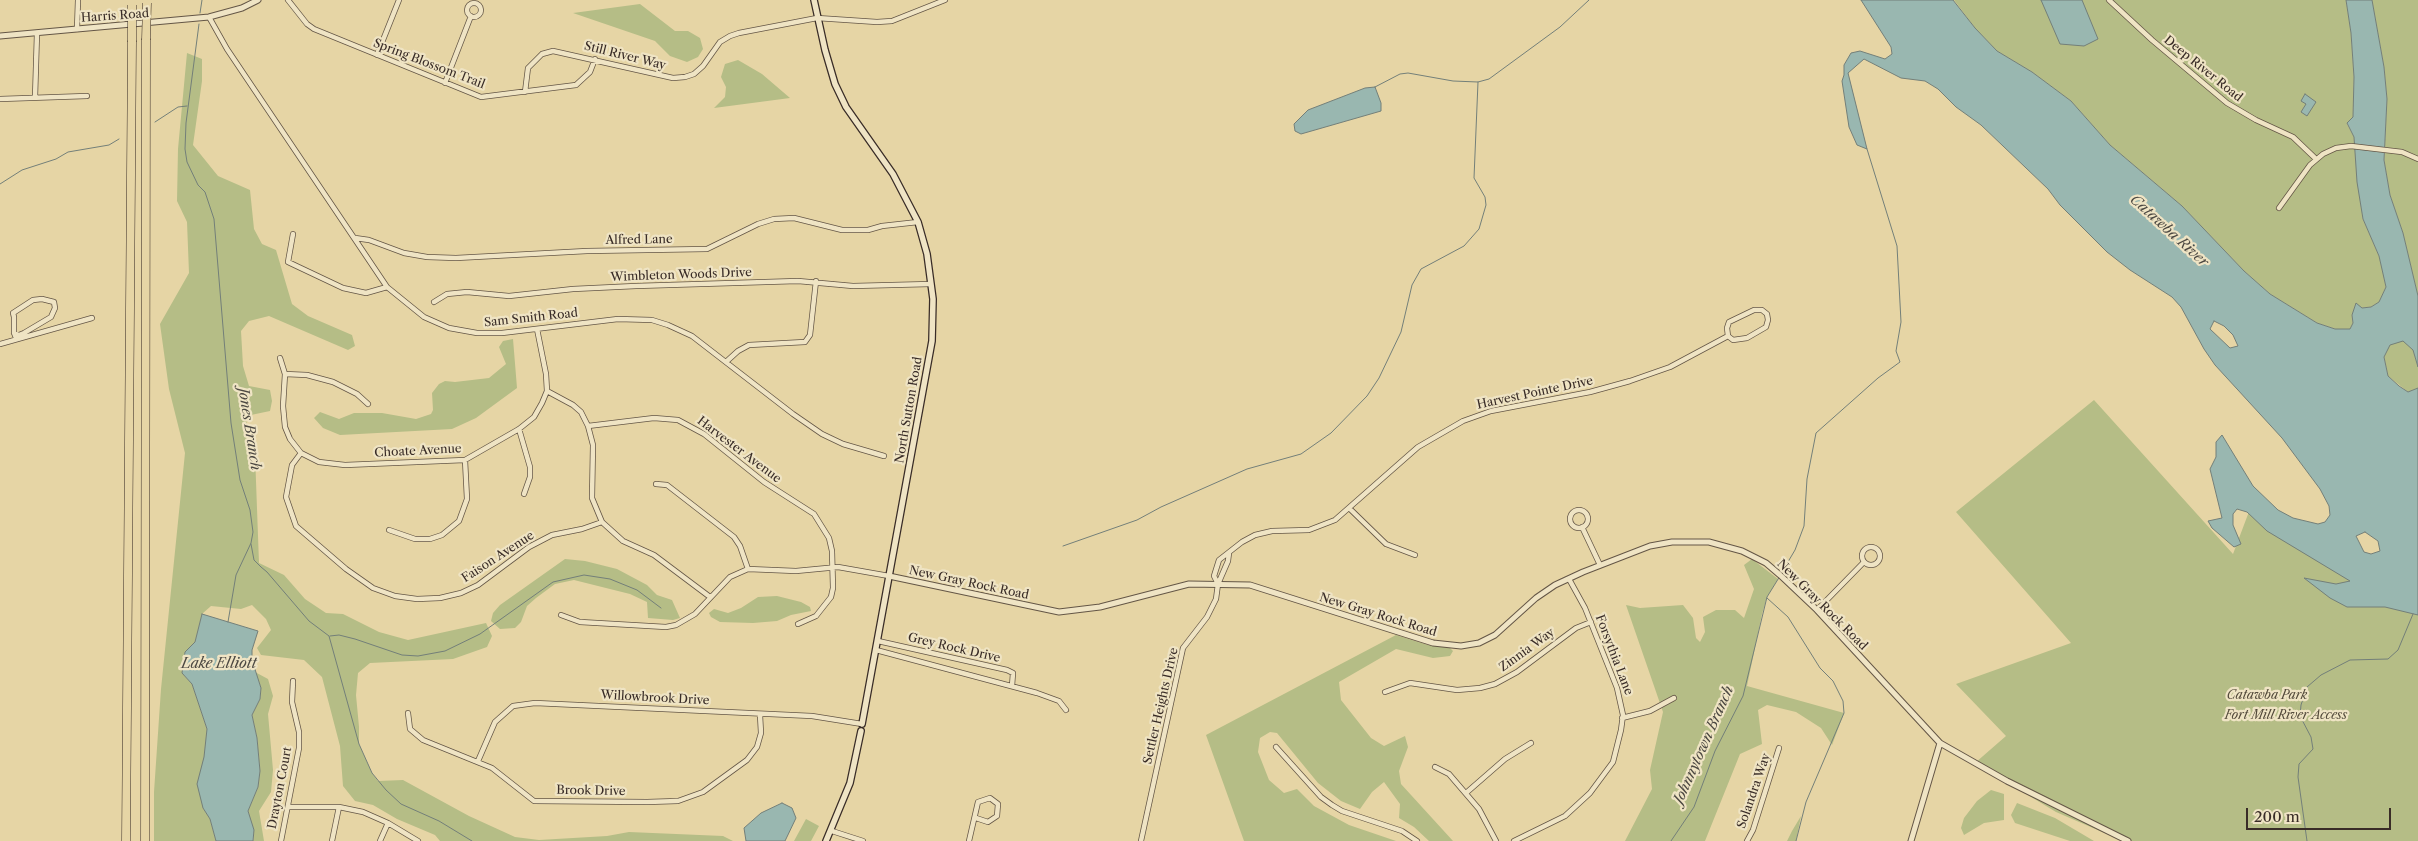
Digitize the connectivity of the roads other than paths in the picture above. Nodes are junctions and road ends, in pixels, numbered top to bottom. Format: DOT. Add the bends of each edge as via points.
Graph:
graph roads {
  1 [pos="78,0"];
  2 [pos="258,0"];
  3 [pos="288,0"];
  4 [pos="399,0"];
  5 [pos="814,0"];
  6 [pos="945,0"];
  7 [pos="2109,0"];
  8 [pos="132,2"];
  9 [pos="147,2"];
  10 [pos="471,16"];
  11 [pos="209,17"];
  12 [pos="817,18"];
  13 [pos="77,29"];
  14 [pos="36,33"];
  15 [pos="0,36"];
  16 [pos="377,55"];
  17 [pos="595,59"];
  18 [pos="445,83"];
  19 [pos="525,92"];
  20 [pos="87,96"];
  21 [pos="36,98"];
  22 [pos="0,99"];
  23 [pos="2316,159"];
  24 [pos="2418,159"];
  25 [pos="2280,208"];
  26 [pos="918,222"];
  27 [pos="293,234"];
  28 [pos="355,238"];
  29 [pos="816,282"];
  30 [pos="931,284"];
  31 [pos="387,287"];
  32 [pos="434,302"];
  33 [pos="92,318"];
  34 [pos="537,329"];
  35 [pos="16,335"];
  36 [pos="1728,336"];
  37 [pos="0,344"];
  38 [pos="280,358"];
  39 [pos="727,361"];
  40 [pos="285,374"];
  41 [pos="547,391"];
  42 [pos="368,404"];
  43 [pos="588,426"];
  44 [pos="519,429"];
  45 [pos="301,453"];
  46 [pos="884,456"];
  47 [pos="464,460"];
  48 [pos="656,484"];
  49 [pos="524,494"];
  50 [pos="1349,508"];
  51 [pos="602,522"];
  52 [pos="1582,528"];
  53 [pos="389,530"];
  54 [pos="1229,553"];
  55 [pos="1415,554"];
  56 [pos="1864,562"];
  57 [pos="1600,565"];
  58 [pos="832,567"];
  59 [pos="748,569"];
  60 [pos="890,576"];
  61 [pos="1569,578"];
  62 [pos="1218,584"];
  63 [pos="710,597"];
  64 [pos="1817,610"];
  65 [pos="561,615"];
  66 [pos="1591,622"];
  67 [pos="798,624"];
  68 [pos="878,640"];
  69 [pos="876,650"];
  70 [pos="293,681"];
  71 [pos="1012,686"];
  72 [pos="1385,692"];
  73 [pos="1674,698"];
  74 [pos="1066,710"];
  75 [pos="408,713"];
  76 [pos="760,715"];
  77 [pos="1622,718"];
  78 [pos="862,728"];
  79 [pos="1531,743"];
  80 [pos="1940,743"];
  81 [pos="1276,747"];
  82 [pos="1779,748"];
  83 [pos="478,761"];
  84 [pos="1435,767"];
  85 [pos="1466,794"];
  86 [pos="288,807"];
  87 [pos="339,807"];
  88 [pos="976,818"];
  89 [pos="388,823"];
  90 [pos="832,831"];
  91 [pos="126,841"];
  92 [pos="146,841"];
  93 [pos="281,841"];
  94 [pos="332,841"];
  95 [pos="380,841"];
  96 [pos="418,841"];
  97 [pos="826,841"];
  98 [pos="862,841"];
  99 [pos="969,841"];
  100 [pos="1141,841"];
  101 [pos="1417,841"];
  102 [pos="1496,841"];
  103 [pos="1514,841"];
  104 [pos="1747,841"];
  105 [pos="1911,841"];
  106 [pos="2128,841"];
  1 -- 13 [label="street"];
  2 -- 11 [label="street, Harris Road"];
  3 -- 16 [label="street, Spring Blossom Trail" via="314,29"];
  4 -- 16 [label="street"];
  5 -- 12 [label="main road, North Sutton Road"];
  6 -- 12 [label="street" via="885,22"];
  7 -- 23 [label="street, Deep River Road" via="2227,103 2293,137"];
  8 -- 91 [label="highway, bridge"];
  9 -- 92 [label="highway, bridge"];
  10 -- 18 [label="street"];
  11 -- 13 [label="street, Harris Road"];
  11 -- 28 [label="street, Sam Smith Road" via="227,49"];
  12 -- 17 [label="street, Still River Way" via="730,36 720,42 703,66 685,78"];
  12 -- 26 [label="main road, North Sutton Road" via="835,84 846,107 893,174"];
  13 -- 14 [label="street, Harris Road"];
  14 -- 15 [label="street, Harris Road"];
  14 -- 21 [label="street"];
  16 -- 18 [label="street, Spring Blossom Trail"];
  17 -- 19 [label="street, Spring Blossom Trail" via="590,72 576,85"];
  17 -- 19 [label="street, Still River Way" via="562,51 542,54 528,68"];
  18 -- 19 [label="street, Spring Blossom Trail" via="480,97"];
  20 -- 21 [label="street"];
  21 -- 22 [label="street"];
  23 -- 24 [label="street" via="2336,148 2351,146"];
  23 -- 25 [label="street"];
  26 -- 28 [label="street, Alfred Lane" via="868,230 842,230 794,218 774,219 707,249 456,258 404,253"];
  26 -- 30 [label="main road, North Sutton Road"];
  27 -- 31 [label="street" via="288,262 343,288 366,293"];
  28 -- 31 [label="street, Sam Smith Road"];
  29 -- 30 [label="street, Wimbleton Woods Drive" via="853,286"];
  29 -- 32 [label="street, Wimbleton Woods Drive" via="582,288 509,296 467,292 447,294"];
  29 -- 39 [label="street" via="810,335 805,342 750,345 738,350"];
  30 -- 60 [label="main road, North Sutton Road" via="932,341"];
  31 -- 34 [label="street, Sam Smith Road" via="424,317 449,328 477,333"];
  33 -- 35 [label="street"];
  34 -- 39 [label="street, Sam Smith Road" via="618,319 652,320 692,336"];
  34 -- 41 [label="street"];
  35 -- 35 [label="street" via="51,316 54,302 33,300 16,310 13,313"];
  35 -- 37 [label="street"];
  36 -- 36 [label="street, Harvest Pointe Drive" via="1740,341 1763,329 1768,324 1766,314 1762,310 1754,310 1730,322"];
  36 -- 50 [label="street, Harvest Pointe Drive" via="1670,366 1630,381 1491,411 1464,421 1418,447"];
  38 -- 40 [label="street"];
  39 -- 46 [label="street, Sam Smith Road" via="822,434"];
  40 -- 42 [label="street" via="307,375 333,382"];
  40 -- 45 [label="street" via="285,427"];
  41 -- 43 [label="street" via="573,405"];
  41 -- 44 [label="street, Choate Avenue" via="534,416"];
  43 -- 51 [label="street" via="593,445 592,498"];
  43 -- 58 [label="street, Harvester Avenue" via="654,418 689,424 764,482 814,514 829,538"];
  44 -- 47 [label="street, Choate Avenue"];
  44 -- 49 [label="street" via="530,467"];
  45 -- 47 [label="street, Choate Avenue" via="331,465"];
  45 -- 51 [label="street, Faison Avenue" via="292,465 286,498 296,526 346,569 373,588 395,596 440,598 461,593 478,585 528,547 552,535"];
  47 -- 53 [label="street" via="467,499 459,521 442,535 430,539"];
  48 -- 59 [label="street" via="667,485 734,537"];
  50 -- 54 [label="street, Harvest Pointe Drive" via="1325,525 1309,530 1255,535"];
  50 -- 55 [label="street" via="1386,544"];
  51 -- 63 [label="street" via="623,541 654,554"];
  52 -- 52 [label="street" via="1588,522 1588,516 1581,510 1575,510 1570,514 1570,523 1575,528"];
  52 -- 57 [label="street"];
  54 -- 62 [label="street"];
  54 -- 62 [label="street, Harvest Pointe Drive" via="1219,560 1214,576"];
  56 -- 56 [label="street" via="1869,565 1878,562 1881,557 1878,549 1869,546 1864,550"];
  56 -- 64 [label="street"];
  57 -- 61 [label="street, New Gray Rock Road"];
  57 -- 64 [label="street, New Gray Rock Road" via="1650,546 1692,540 1716,544 1742,551 1766,563"];
  58 -- 59 [label="street" via="796,571"];
  58 -- 60 [label="street"];
  58 -- 67 [label="street, Harvester Avenue" via="831,597 816,616"];
  59 -- 63 [label="street" via="730,577"];
  60 -- 62 [label="street, New Gray Rock Road" via="1059,612 1100,607 1189,584"];
  60 -- 68 [label="main road, North Sutton Road"];
  61 -- 62 [label="street, New Gray Rock Road" via="1536,598 1495,635 1479,643 1461,646 1433,643 1267,590"];
  61 -- 66 [label="street, Forsythia Lane"];
  62 -- 100 [label="street, Settler Heights Drive" via="1216,599 1207,617 1184,648"];
  63 -- 65 [label="street" via="695,614 666,627 580,622"];
  64 -- 80 [label="street, New Gray Rock Road"];
  66 -- 72 [label="street, Zinnia Way" via="1576,628 1517,672 1495,684 1457,690 1410,683"];
  66 -- 77 [label="street, Forsythia Lane" via="1618,688"];
  68 -- 69 [label="main road, North Sutton Road"];
  68 -- 71 [label="street, Grey Rock Drive" via="1007,670 1013,673"];
  69 -- 71 [label="street, Grey Rock Drive"];
  69 -- 78 [label="main road, North Sutton Road"];
  70 -- 86 [label="street, Drayton Court" via="292,702 299,748"];
  71 -- 74 [label="street, Grey Rock Drive" via="1059,701"];
  73 -- 77 [label="street" via="1650,711"];
  75 -- 83 [label="street, Brook Drive" via="410,729 423,740"];
  76 -- 78 [label="street, Willowbrook Drive" via="812,716"];
  76 -- 83 [label="street, Willowbrook Drive" via="556,704 513,706 495,722"];
  76 -- 83 [label="street, Brook Drive" via="761,733 757,747 746,760 703,792 678,801 534,801 508,778"];
  77 -- 103 [label="street, Forsythia Lane" via="1612,762 1590,793 1565,816"];
  78 -- 90 [label="main road, North Sutton Road" via="850,784"];
  79 -- 85 [label="street" via="1505,759"];
  80 -- 105 [label="street"];
  80 -- 106 [label="street, New Gray Rock Road" via="2007,781"];
  81 -- 101 [label="street" via="1332,805 1402,831"];
  82 -- 104 [label="street, Solandra Way"];
  84 -- 85 [label="street" via="1449,774"];
  85 -- 102 [label="street" via="1485,817"];
  86 -- 87 [label="street"];
  86 -- 93 [label="street, Drayton Court"];
  87 -- 89 [label="street" via="363,812"];
  87 -- 94 [label="street"];
  88 -- 88 [label="street" via="988,822 997,816 998,804 990,798 978,802"];
  88 -- 99 [label="street"];
  89 -- 95 [label="street"];
  89 -- 96 [label="street"];
  90 -- 97 [label="main road, North Sutton Road"];
  90 -- 98 [label="street"];
}
